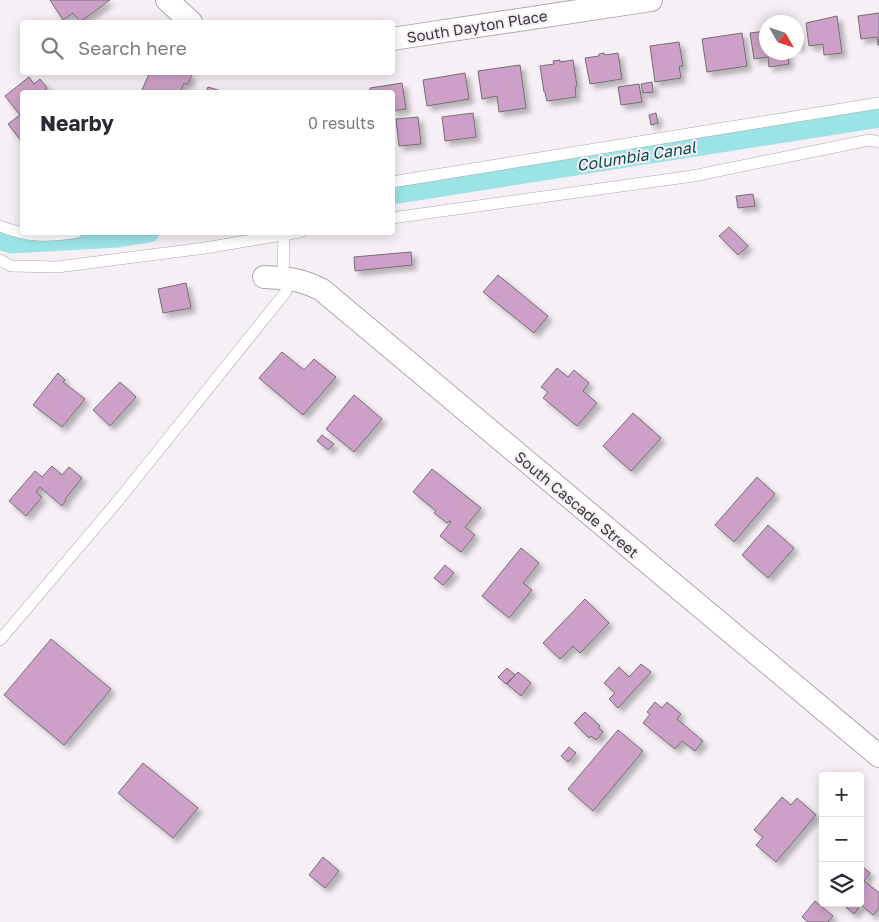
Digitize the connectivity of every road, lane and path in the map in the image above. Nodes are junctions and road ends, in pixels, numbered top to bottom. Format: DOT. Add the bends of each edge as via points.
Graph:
graph roads {
  1 [pos="167,0"];
  2 [pos="651,0"];
  3 [pos="188,20"];
  4 [pos="395,39"];
  5 [pos="879,103"];
  6 [pos="879,142"];
  7 [pos="395,182"];
  8 [pos="395,218"];
  9 [pos="0,226"];
  10 [pos="20,232"];
  11 [pos="34,235"];
  12 [pos="48,235"];
  13 [pos="284,235"];
  14 [pos="0,260"];
  15 [pos="280,278"];
  16 [pos="0,640"];
  17 [pos="879,756"];
  1 -- 3 [label="street"];
  2 -- 4 [label="street, South Dayton Place"];
  5 -- 7 [label="lane"];
  6 -- 8 [label="lane" via="869,140 693,176"];
  9 -- 10 [label="lane"];
  11 -- 12 [label="lane"];
  13 -- 14 [label="lane" via="57,267 11,266"];
  13 -- 15 [label="lane"];
  15 -- 16 [label="lane" via="285,293 117,502"];
  15 -- 17 [label="street, South Cascade Street" via="306,282 322,290"];
}
